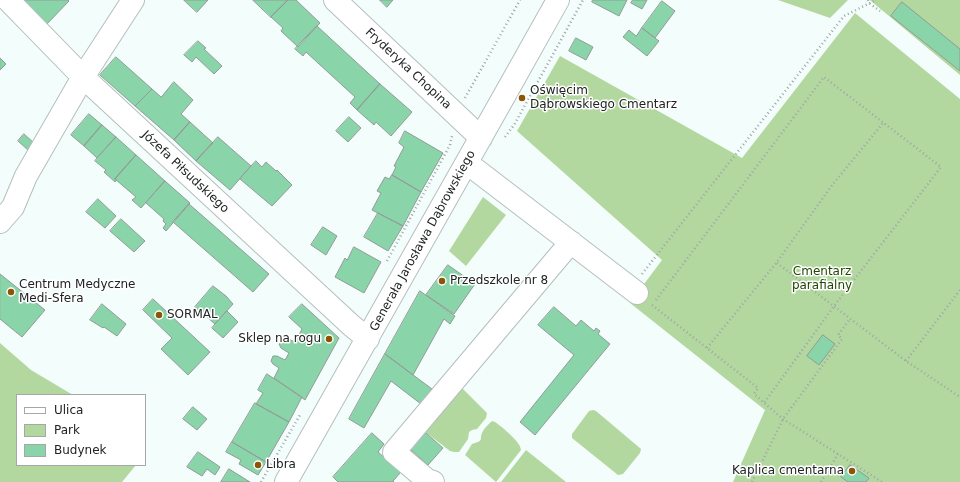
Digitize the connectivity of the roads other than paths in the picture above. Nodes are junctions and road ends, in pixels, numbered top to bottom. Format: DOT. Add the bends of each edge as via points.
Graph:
graph roads {
  1 [pos="8,0"];
  2 [pos="133,0"];
  3 [pos="335,0"];
  4 [pos="558,0"];
  5 [pos="83,77"];
  6 [pos="481,138"];
  7 [pos="467,162"];
  8 [pos="0,222"];
  9 [pos="571,242"];
  10 [pos="640,296"];
  11 [pos="368,339"];
  12 [pos="286,482"];
  13 [pos="433,482"];
  1 -- 5 [label="street, Józefa Piłsudskiego"];
  2 -- 5 [label="street"];
  3 -- 6 [label="street, Fryderyka Chopina"];
  4 -- 6 [label="street, Generała Jarosława Dąbrowskiego"];
  5 -- 8 [label="street" via="26,176 13,207"];
  5 -- 11 [label="street, Józefa Piłsudskiego"];
  6 -- 7 [label="street, Generała Jarosława Dąbrowskiego"];
  7 -- 9 [label="street"];
  7 -- 11 [label="street, Generała Jarosława Dąbrowskiego"];
  9 -- 10 [label="street"];
  9 -- 13 [label="street" via="394,452 427,480"];
  11 -- 12 [label="street, Generała Jarosława Dąbrowskiego"];
}
